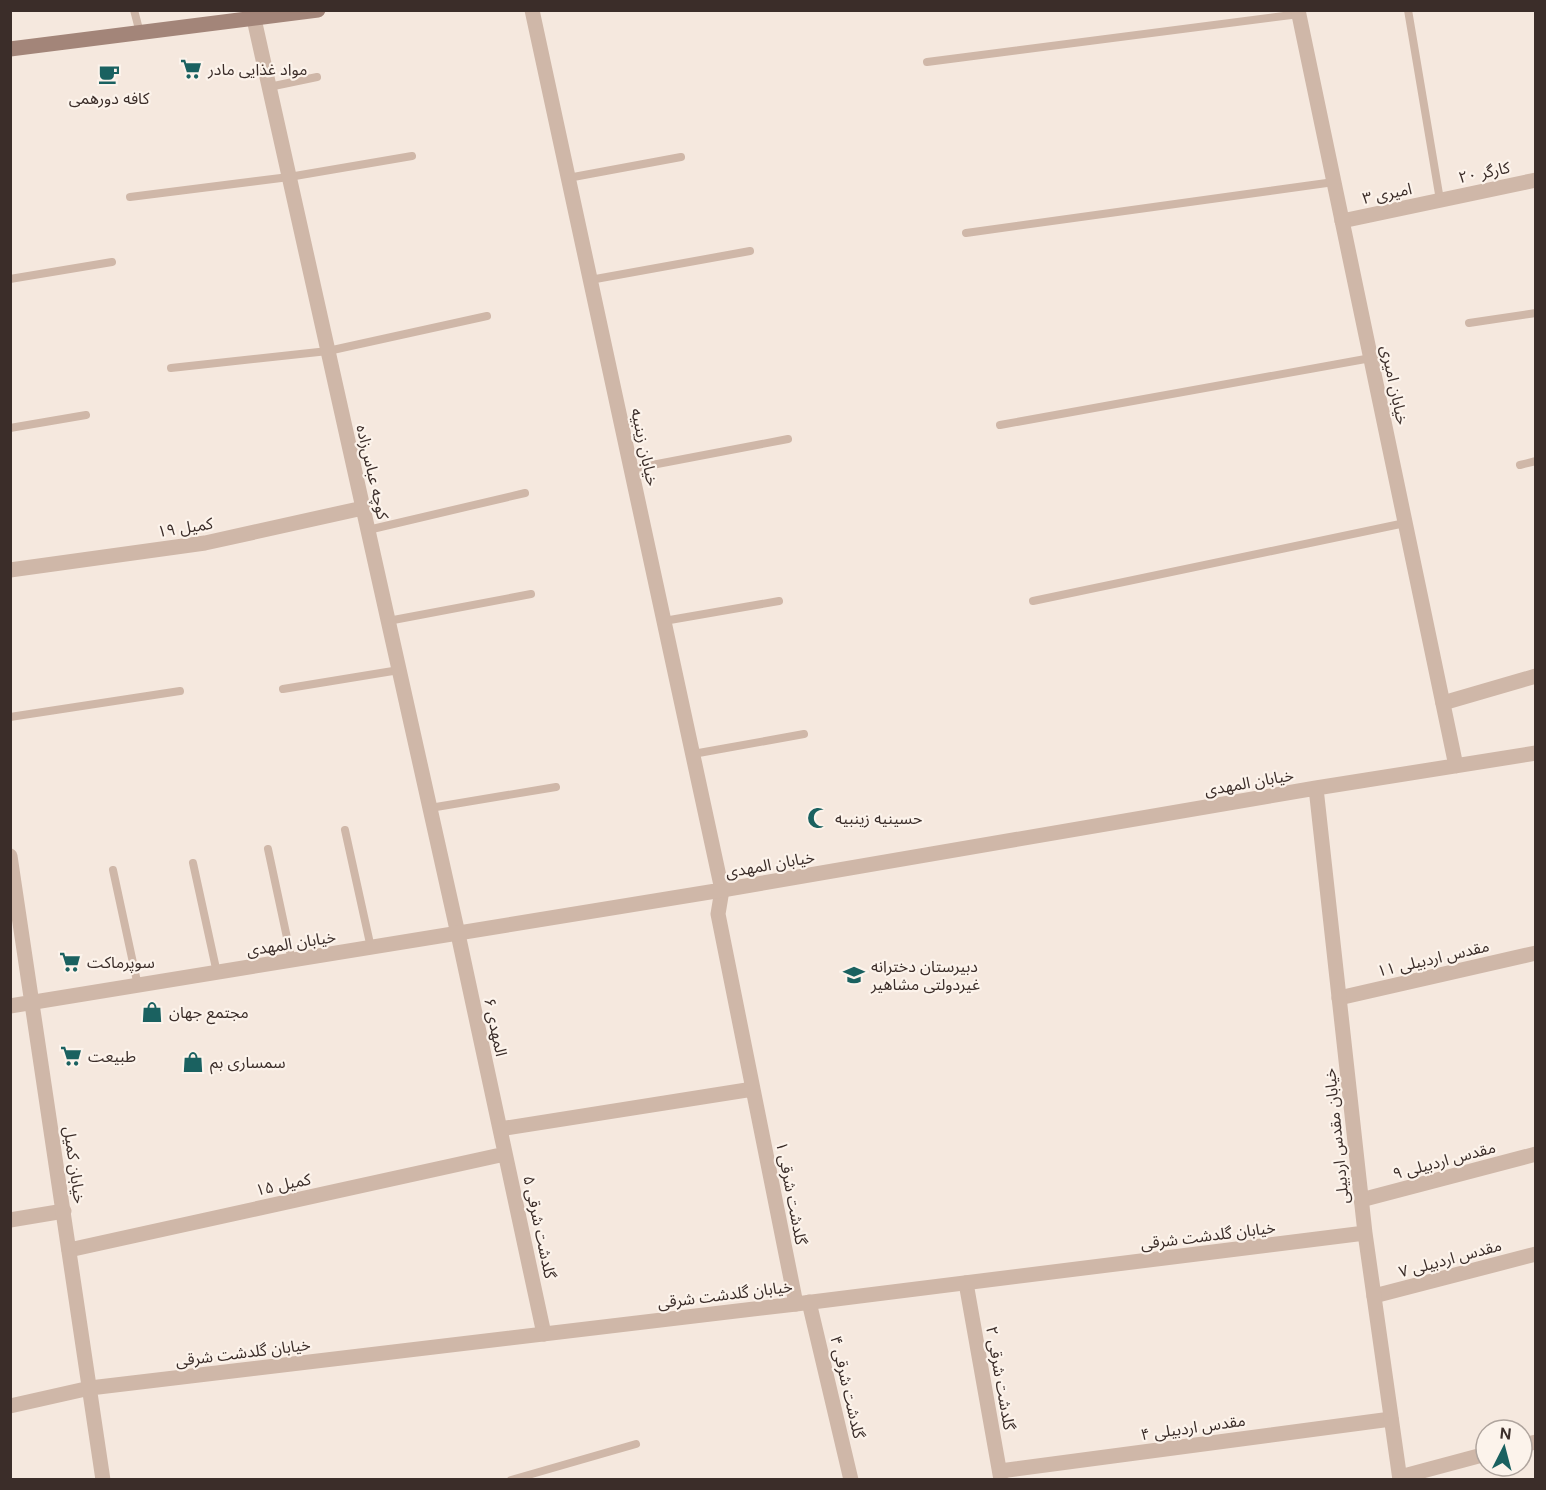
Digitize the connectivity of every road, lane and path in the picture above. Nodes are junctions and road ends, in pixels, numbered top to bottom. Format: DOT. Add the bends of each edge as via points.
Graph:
graph roads {
  1 [pos="134,10"];
  2 [pos="318,10"];
  3 [pos="532,10"];
  4 [pos="1408,10"];
  5 [pos="1298,12"];
  6 [pos="254,19"];
  7 [pos="140,33"];
  8 [pos="10,49"];
  9 [pos="927,62"];
  10 [pos="317,77"];
  11 [pos="268,87"];
  12 [pos="412,156"];
  13 [pos="681,157"];
  14 [pos="289,177"];
  15 [pos="568,178"];
  16 [pos="1536,180"];
  17 [pos="1334,182"];
  18 [pos="130,197"];
  19 [pos="1440,200"];
  20 [pos="1342,221"];
  21 [pos="966,233"];
  22 [pos="750,251"];
  23 [pos="112,262"];
  24 [pos="10,279"];
  25 [pos="590,280"];
  26 [pos="1536,314"];
  27 [pos="487,316"];
  28 [pos="1469,323"];
  29 [pos="328,351"];
  30 [pos="1371,358"];
  31 [pos="171,368"];
  32 [pos="86,414"];
  33 [pos="1000,425"];
  34 [pos="10,428"];
  35 [pos="788,439"];
  36 [pos="1536,460"];
  37 [pos="1520,465"];
  38 [pos="631,469"];
  39 [pos="525,493"];
  40 [pos="363,508"];
  41 [pos="1405,523"];
  42 [pos="368,531"];
  43 [pos="10,570"];
  44 [pos="531,594"];
  45 [pos="779,601"];
  46 [pos="1033,601"];
  47 [pos="388,621"];
  48 [pos="664,621"];
  49 [pos="399,670"];
  50 [pos="1536,676"];
  51 [pos="283,689"];
  52 [pos="180,691"];
  53 [pos="1443,703"];
  54 [pos="10,717"];
  55 [pos="804,734"];
  56 [pos="693,753"];
  57 [pos="1536,753"];
  58 [pos="1456,766"];
  59 [pos="556,787"];
  60 [pos="1316,788"];
  61 [pos="430,808"];
  62 [pos="345,830"];
  63 [pos="268,849"];
  64 [pos="10,856"];
  65 [pos="193,863"];
  66 [pos="113,870"];
  67 [pos="722,890"];
  68 [pos="458,934"];
  69 [pos="371,948"];
  70 [pos="1536,953"];
  71 [pos="292,961"];
  72 [pos="217,973"];
  73 [pos="138,986"];
  74 [pos="1339,998"];
  75 [pos="33,1003"];
  76 [pos="10,1006"];
  77 [pos="753,1089"];
  78 [pos="500,1129"];
  79 [pos="505,1154"];
  80 [pos="1536,1154"];
  81 [pos="1361,1200"];
  82 [pos="63,1211"];
  83 [pos="10,1220"];
  84 [pos="1365,1233"];
  85 [pos="69,1250"];
  86 [pos="1536,1254"];
  87 [pos="966,1283"];
  88 [pos="1374,1296"];
  89 [pos="803,1303"];
  90 [pos="544,1334"];
  91 [pos="90,1388"];
  92 [pos="10,1406"];
  93 [pos="1391,1419"];
  94 [pos="636,1444"];
  95 [pos="1474,1458"];
  96 [pos="1001,1475"];
  97 [pos="1400,1478"];
  98 [pos="103,1479"];
  99 [pos="511,1479"];
  100 [pos="852,1479"];
  1 -- 7 [label="lane"];
  2 -- 6 [label="main road"];
  3 -- 15 [label="street, خیابان زینبیه"];
  4 -- 19 [label="lane"];
  5 -- 9 [label="lane"];
  5 -- 17 [label="street, خیابان امیری"];
  6 -- 7 [label="main road"];
  6 -- 11 [label="street, کوچه عباس‌زاده"];
  7 -- 8 [label="main road"];
  10 -- 11 [label="lane"];
  11 -- 14 [label="street, کوچه عباس‌زاده"];
  12 -- 14 [label="lane"];
  13 -- 15 [label="lane"];
  14 -- 18 [label="lane"];
  14 -- 29 [label="street, کوچه عباس‌زاده"];
  15 -- 25 [label="street, خیابان زینبیه"];
  16 -- 19 [label="street, کارگر ۲۰"];
  17 -- 20 [label="street, خیابان امیری"];
  17 -- 21 [label="lane"];
  19 -- 20 [label="street, امیری ۳"];
  20 -- 30 [label="street, خیابان امیری"];
  22 -- 25 [label="lane"];
  23 -- 24 [label="lane"];
  25 -- 38 [label="street, خیابان زینبیه"];
  26 -- 28 [label="lane"];
  27 -- 29 [label="lane"];
  29 -- 31 [label="lane"];
  29 -- 40 [label="street, کوچه عباس‌زاده"];
  30 -- 33 [label="lane"];
  30 -- 41 [label="street, خیابان امیری"];
  32 -- 34 [label="lane"];
  35 -- 38 [label="lane"];
  36 -- 37 [label="lane"];
  38 -- 48 [label="street, خیابان زینبیه"];
  39 -- 42 [label="lane"];
  40 -- 42 [label="street, کوچه عباس‌زاده"];
  40 -- 43 [label="street, کمیل ۱۹" via="204,543"];
  41 -- 46 [label="lane"];
  41 -- 53 [label="street, خیابان امیری"];
  42 -- 47 [label="street, کوچه عباس‌زاده"];
  44 -- 47 [label="lane"];
  45 -- 48 [label="lane"];
  47 -- 49 [label="street, کوچه عباس‌زاده"];
  48 -- 56 [label="street, خیابان زینبیه"];
  49 -- 51 [label="lane"];
  49 -- 61 [label="street, کوچه عباس‌زاده"];
  50 -- 53 [label="street"];
  52 -- 54 [label="lane"];
  53 -- 58 [label="street, خیابان امیری"];
  55 -- 56 [label="lane"];
  56 -- 67 [label="street, خیابان زینبیه"];
  57 -- 58 [label="street, خیابان المهدی"];
  58 -- 60 [label="street, خیابان المهدی"];
  59 -- 61 [label="lane"];
  60 -- 67 [label="street, خیابان المهدی"];
  60 -- 74 [label="street, خیابان مقدس اردبیلی"];
  61 -- 68 [label="street, کوچه عباس‌زاده"];
  62 -- 69 [label="lane"];
  63 -- 71 [label="lane"];
  64 -- 75 [label="street, خیابان کمیل"];
  65 -- 72 [label="lane"];
  66 -- 73 [label="lane"];
  67 -- 68 [label="street, خیابان المهدی"];
  67 -- 77 [label="street, گلدشت شرقی ۱" via="718,914"];
  68 -- 69 [label="street, خیابان المهدی"];
  68 -- 78 [label="street, المهدی ۶"];
  69 -- 71 [label="street, خیابان المهدی"];
  70 -- 74 [label="street, مقدس اردبیلی ۱۱"];
  71 -- 72 [label="street, خیابان المهدی"];
  72 -- 73 [label="street, خیابان المهدی"];
  73 -- 75 [label="street, خیابان المهدی"];
  74 -- 81 [label="street, خیابان مقدس اردبیلی"];
  75 -- 76 [label="street, خیابان المهدی"];
  75 -- 82 [label="street, خیابان کمیل"];
  77 -- 78 [label="street"];
  77 -- 89 [label="street, گلدشت شرقی ۱"];
  78 -- 79 [label="street, گلدشت شرقی ۵"];
  79 -- 85 [label="street, کمیل ۱۵"];
  79 -- 90 [label="street, گلدشت شرقی ۵"];
  80 -- 81 [label="street, مقدس اردبیلی ۹"];
  81 -- 84 [label="street, خیابان مقدس اردبیلی"];
  82 -- 83 [label="street"];
  82 -- 85 [label="street, خیابان کمیل"];
  84 -- 87 [label="street, خیابان گلدشت شرقی"];
  84 -- 88 [label="street, خیابان مقدس اردبیلی"];
  85 -- 91 [label="street, خیابان کمیل"];
  86 -- 88 [label="street, مقدس اردبیلی ۷"];
  87 -- 89 [label="street, خیابان گلدشت شرقی"];
  87 -- 96 [label="street, گلدشت شرقی ۲"];
  88 -- 93 [label="street, خیابان مقدس اردبیلی"];
  89 -- 90 [label="street, خیابان گلدشت شرقی"];
  89 -- 100 [label="street, گلدشت شرقی ۴"];
  90 -- 91 [label="street, خیابان گلدشت شرقی"];
  91 -- 92 [label="street, خیابان گلدشت شرقی"];
  91 -- 98 [label="street, خیابان کمیل"];
  93 -- 96 [label="street, مقدس اردبیلی ۴"];
  93 -- 97 [label="street, خیابان مقدس اردبیلی"];
  94 -- 99 [label="lane"];
  95 -- 97 [label="street"];
}
